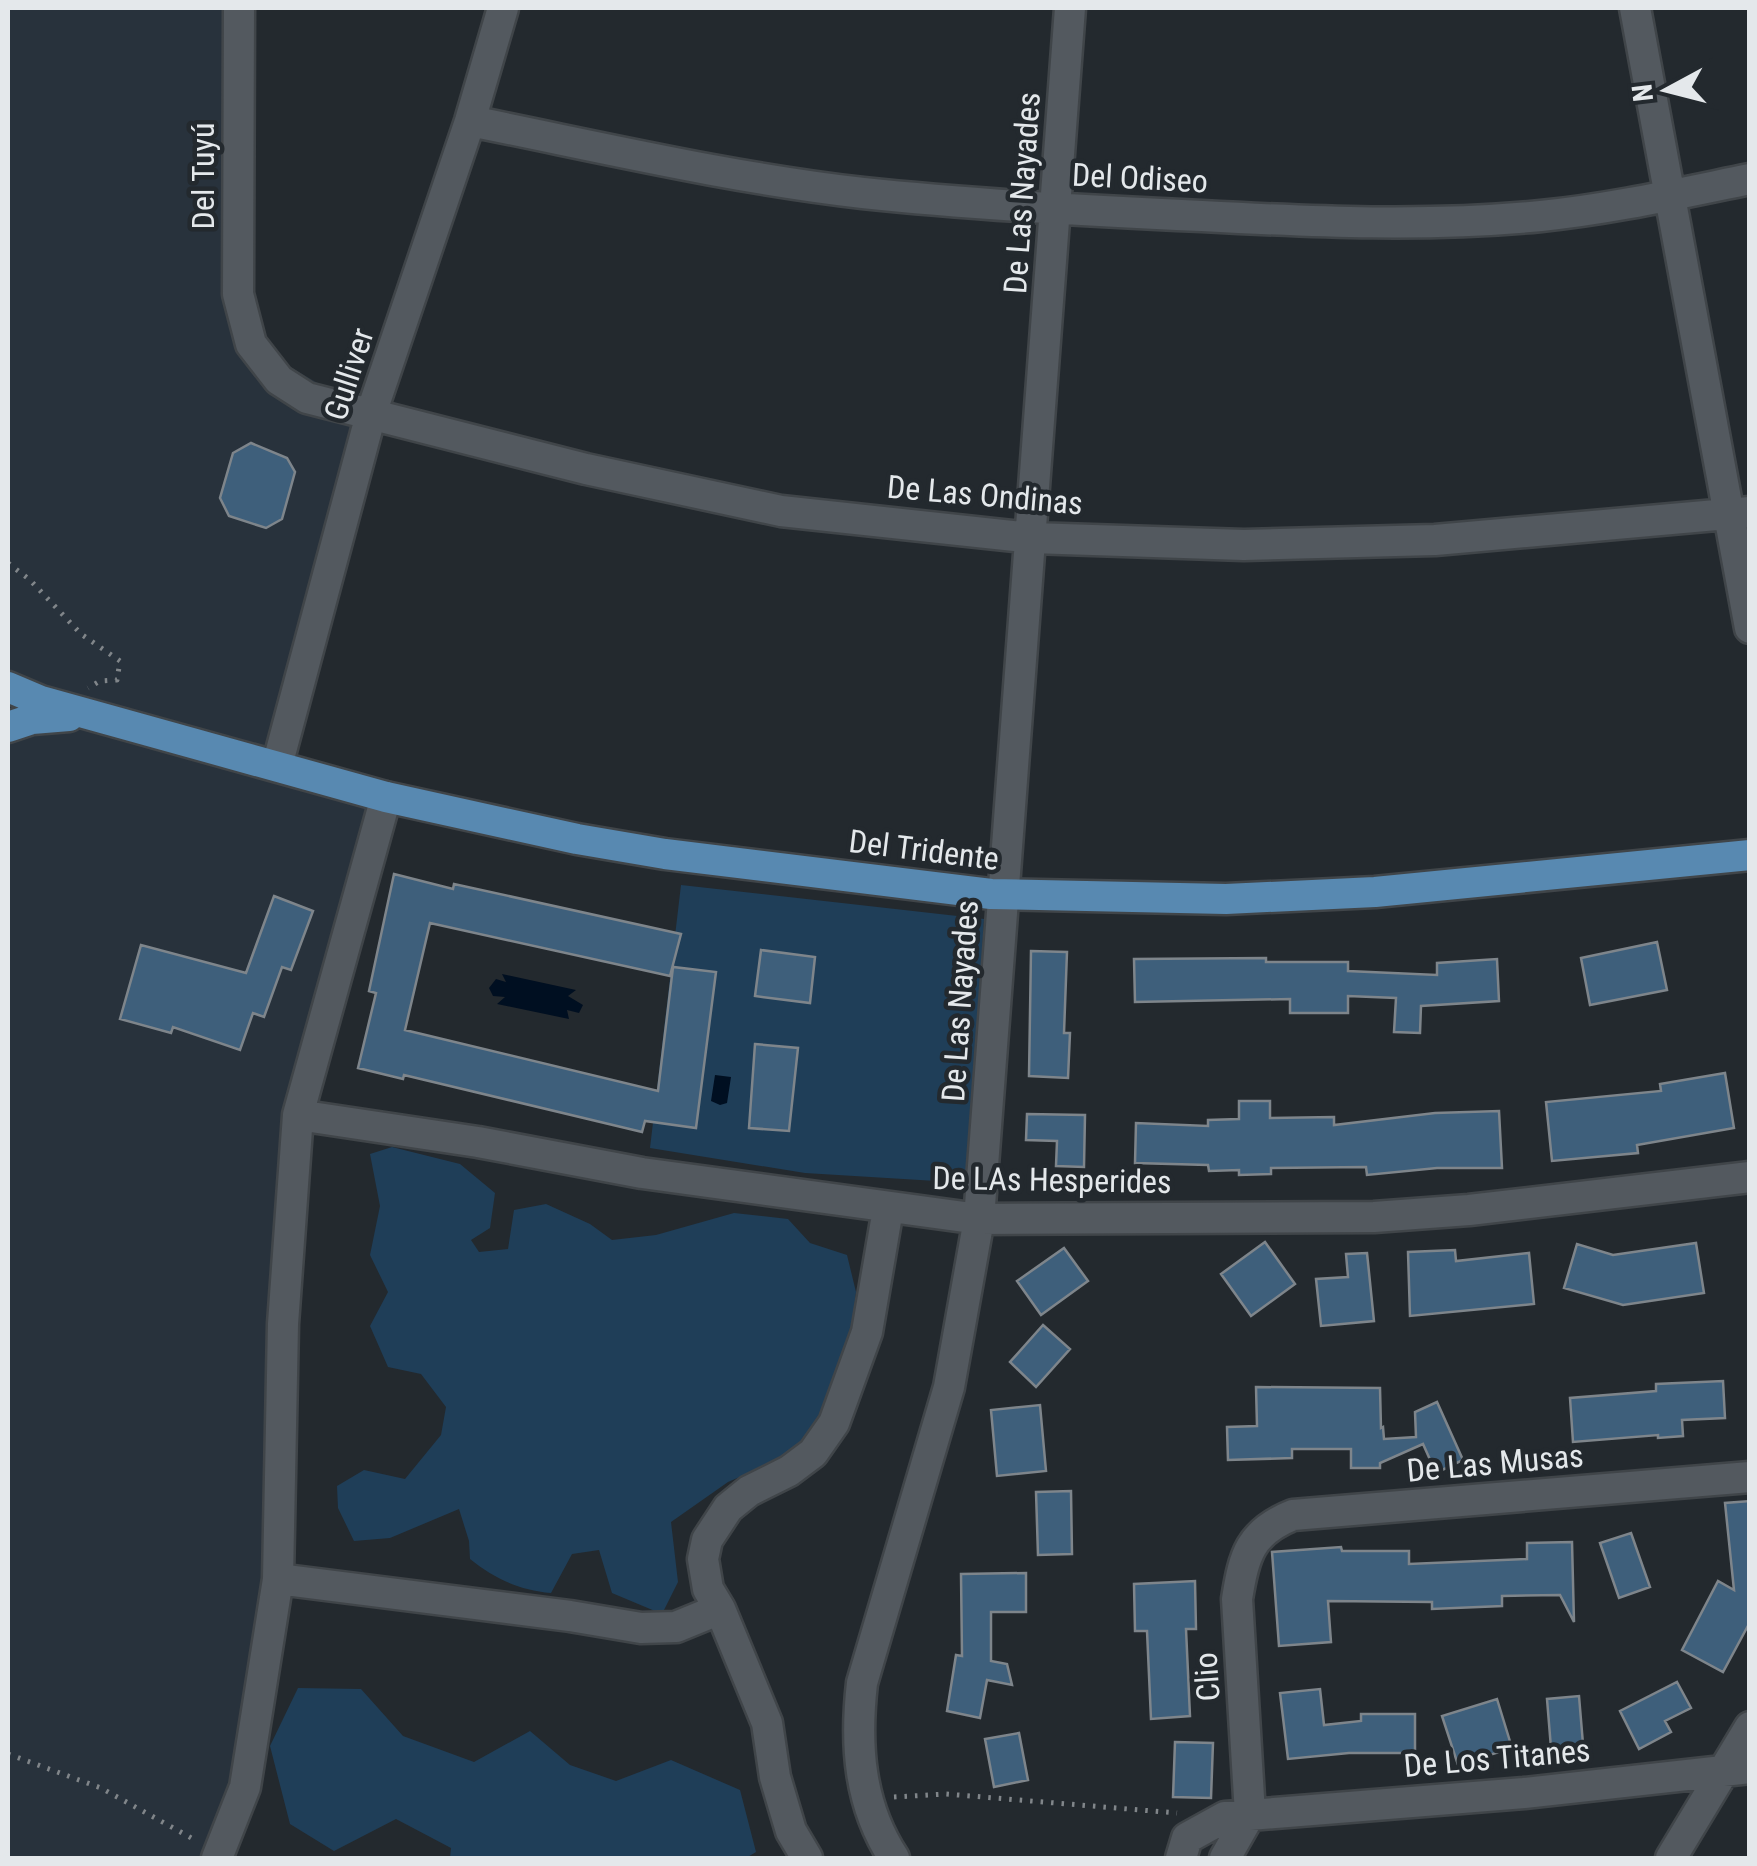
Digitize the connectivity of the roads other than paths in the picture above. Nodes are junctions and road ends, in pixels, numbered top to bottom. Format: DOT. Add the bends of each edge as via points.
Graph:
graph roads {
  1 [pos="238,8"];
  2 [pos="503,8"];
  3 [pos="1070,8"];
  4 [pos="1635,8"];
  5 [pos="470,121"];
  6 [pos="1750,179"];
  7 [pos="1670,195"];
  8 [pos="1057,209"];
  9 [pos="250,344"];
  10 [pos="372,414"];
  11 [pos="1739,514"];
  12 [pos="1032,538"];
  13 [pos="1750,628"];
  14 [pos="8,686"];
  15 [pos="106,718"];
  16 [pos="8,727"];
  17 [pos="276,766"];
  18 [pos="386,796"];
  19 [pos="1750,856"];
  20 [pos="1002,895"];
  21 [pos="298,1116"];
  22 [pos="1750,1177"];
  23 [pos="888,1209"];
  24 [pos="979,1219"];
  25 [pos="1750,1477"];
  26 [pos="1256,1540"];
  27 [pos="278,1578"];
  28 [pos="720,1609"];
  29 [pos="1750,1727"];
  30 [pos="1737,1769"];
  31 [pos="1238,1816"];
  32 [pos="218,1856"];
  33 [pos="807,1858"];
  34 [pos="894,1858"];
  35 [pos="1181,1858"];
  36 [pos="1226,1858"];
  37 [pos="1671,1858"];
  1 -- 9 [label="street, Del Tuyú" via="238,294"];
  2 -- 5 [label="street, Gulliver"];
  3 -- 8 [label="street, De Las Nayades"];
  4 -- 7 [label="street"];
  5 -- 8 [label="street, Del Odiseo" via="773,180"];
  5 -- 10 [label="street, Gulliver"];
  6 -- 7 [label="street, Del Odiseo"];
  7 -- 8 [label="street, Del Odiseo" via="1468,220"];
  7 -- 11 [label="street"];
  8 -- 12 [label="street, De Las Nayades"];
  9 -- 10 [label="street, De Las Ondinas" via="279,380 308,398"];
  10 -- 12 [label="street, De Las Ondinas" via="782,511"];
  10 -- 17 [label="street, Gulliver"];
  11 -- 12 [label="street, De Las Ondinas" via="1436,540"];
  11 -- 13 [label="street"];
  12 -- 20 [label="street, De Las Nayades"];
  14 -- 15 [label="main road, Del Tridente"];
  15 -- 16 [label="main road, Del Tridente" via="62,716"];
  15 -- 17 [label="main road, Del Tridente"];
  17 -- 18 [label="main road, Del Tridente"];
  18 -- 20 [label="main road, Del Tridente" via="577,840"];
  18 -- 21 [label="street"];
  19 -- 20 [label="main road, Del Tridente" via="1356,893 1226,899"];
  20 -- 24 [label="street, De Las Nayades"];
  21 -- 23 [label="street, De LAs Hesperides"];
  21 -- 27 [label="street" via="283,1324"];
  22 -- 24 [label="street, De LAs Hesperides" via="1374,1216"];
  23 -- 24 [label="street, De LAs Hesperides"];
  23 -- 28 [label="street" via="868,1332 834,1423 814,1453 728,1508 707,1540 708,1589"];
  24 -- 34 [label="street, De Las Nayades" via="950,1388 862,1684 857,1753 866,1798"];
  25 -- 26 [label="street, De Las Musas" via="1293,1515 1269,1525"];
  26 -- 31 [label="street, Clio" via="1236,1598"];
  27 -- 28 [label="street" via="641,1628 676,1627"];
  27 -- 32 [label="street" via="246,1787"];
  28 -- 33 [label="street" via="767,1722 775,1777"];
  29 -- 30 [label="street"];
  30 -- 31 [label="street, De Los Titanes"];
  30 -- 37 [label="street"];
  31 -- 35 [label="street" via="1187,1838"];
  31 -- 36 [label="street"];
}
